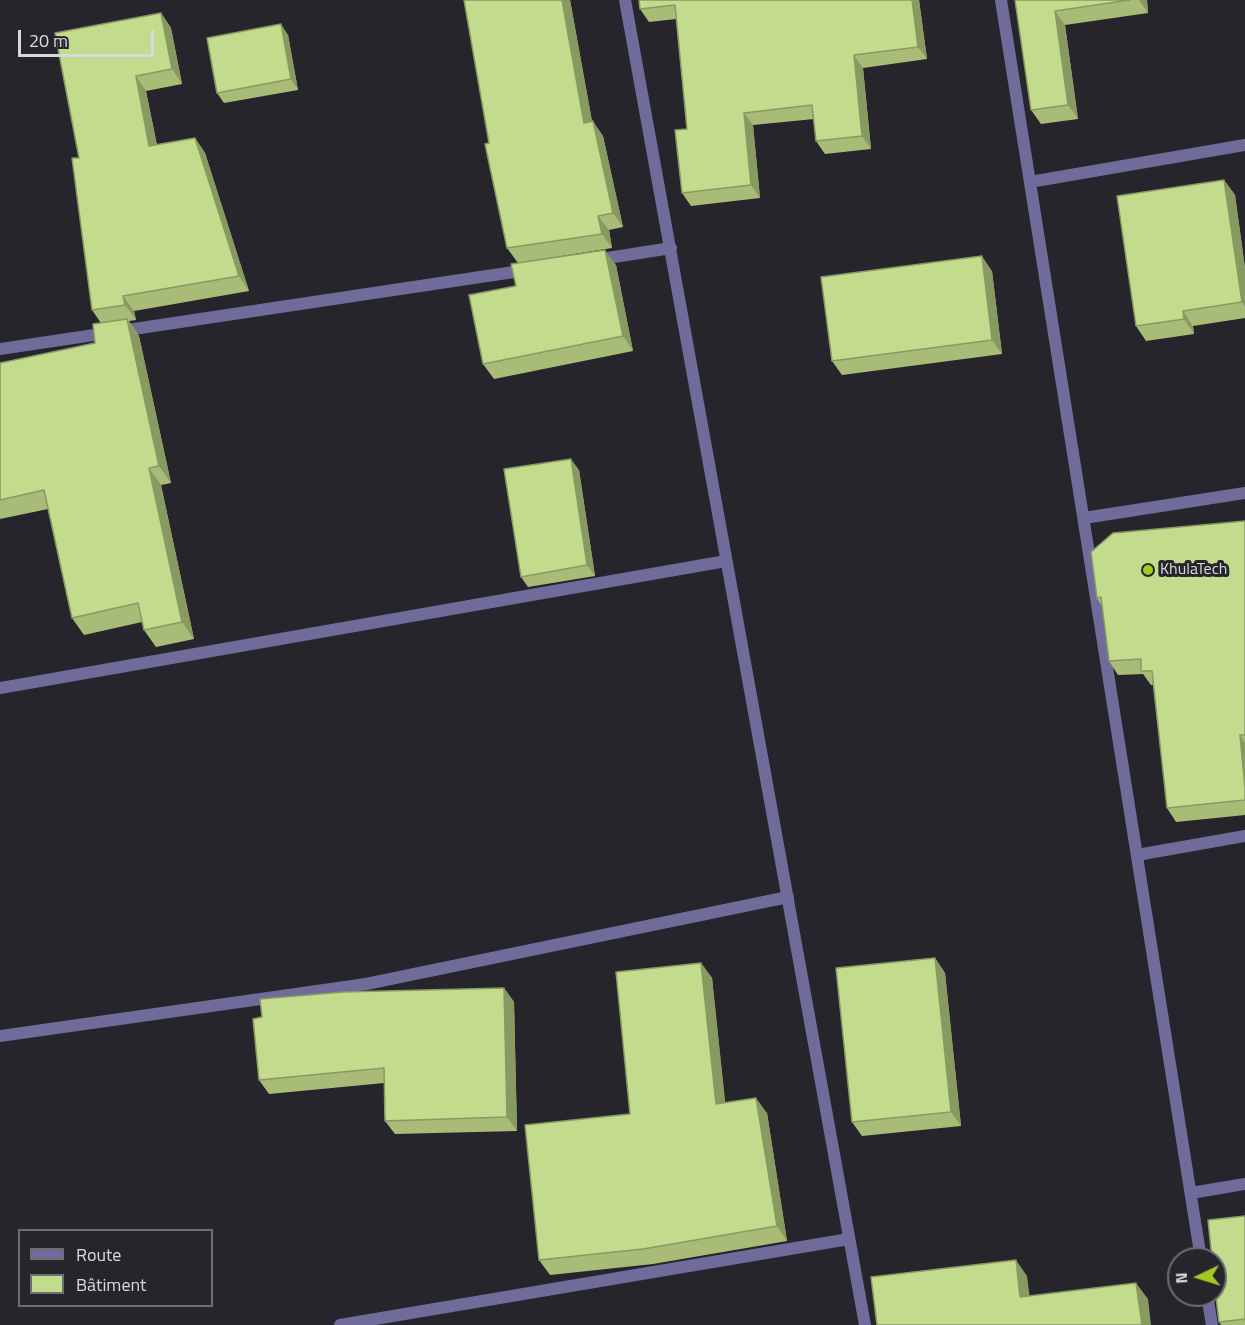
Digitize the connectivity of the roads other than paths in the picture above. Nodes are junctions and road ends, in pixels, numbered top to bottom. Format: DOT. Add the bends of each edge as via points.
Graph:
graph roads {
  1 [pos="625,0"];
  2 [pos="1001,0"];
  3 [pos="1245,145"];
  4 [pos="1030,182"];
  5 [pos="671,248"];
  6 [pos="577,262"];
  7 [pos="542,268"];
  8 [pos="0,349"];
  9 [pos="1245,493"];
  10 [pos="1084,518"];
  11 [pos="726,561"];
  12 [pos="0,688"];
  13 [pos="1245,836"];
  14 [pos="1137,855"];
  15 [pos="788,897"];
  16 [pos="0,1036"];
  17 [pos="1245,1184"];
  18 [pos="1191,1193"];
  19 [pos="849,1239"];
  20 [pos="1199,1247"];
  21 [pos="1209,1307"];
  22 [pos="340,1325"];
  23 [pos="865,1325"];
  24 [pos="1212,1325"];
  1 -- 5 [label="street"];
  2 -- 4 [label="street"];
  3 -- 4 [label="street"];
  4 -- 10 [label="street"];
  5 -- 6 [label="street"];
  5 -- 11 [label="street"];
  7 -- 8 [label="street"];
  9 -- 10 [label="street"];
  10 -- 14 [label="street"];
  11 -- 12 [label="street"];
  11 -- 15 [label="street"];
  13 -- 14 [label="street"];
  14 -- 18 [label="street"];
  15 -- 16 [label="street" via="366,984"];
  15 -- 19 [label="street"];
  17 -- 18 [label="street"];
  18 -- 20 [label="street"];
  19 -- 22 [label="street"];
  19 -- 23 [label="street"];
  21 -- 24 [label="street"];
}
